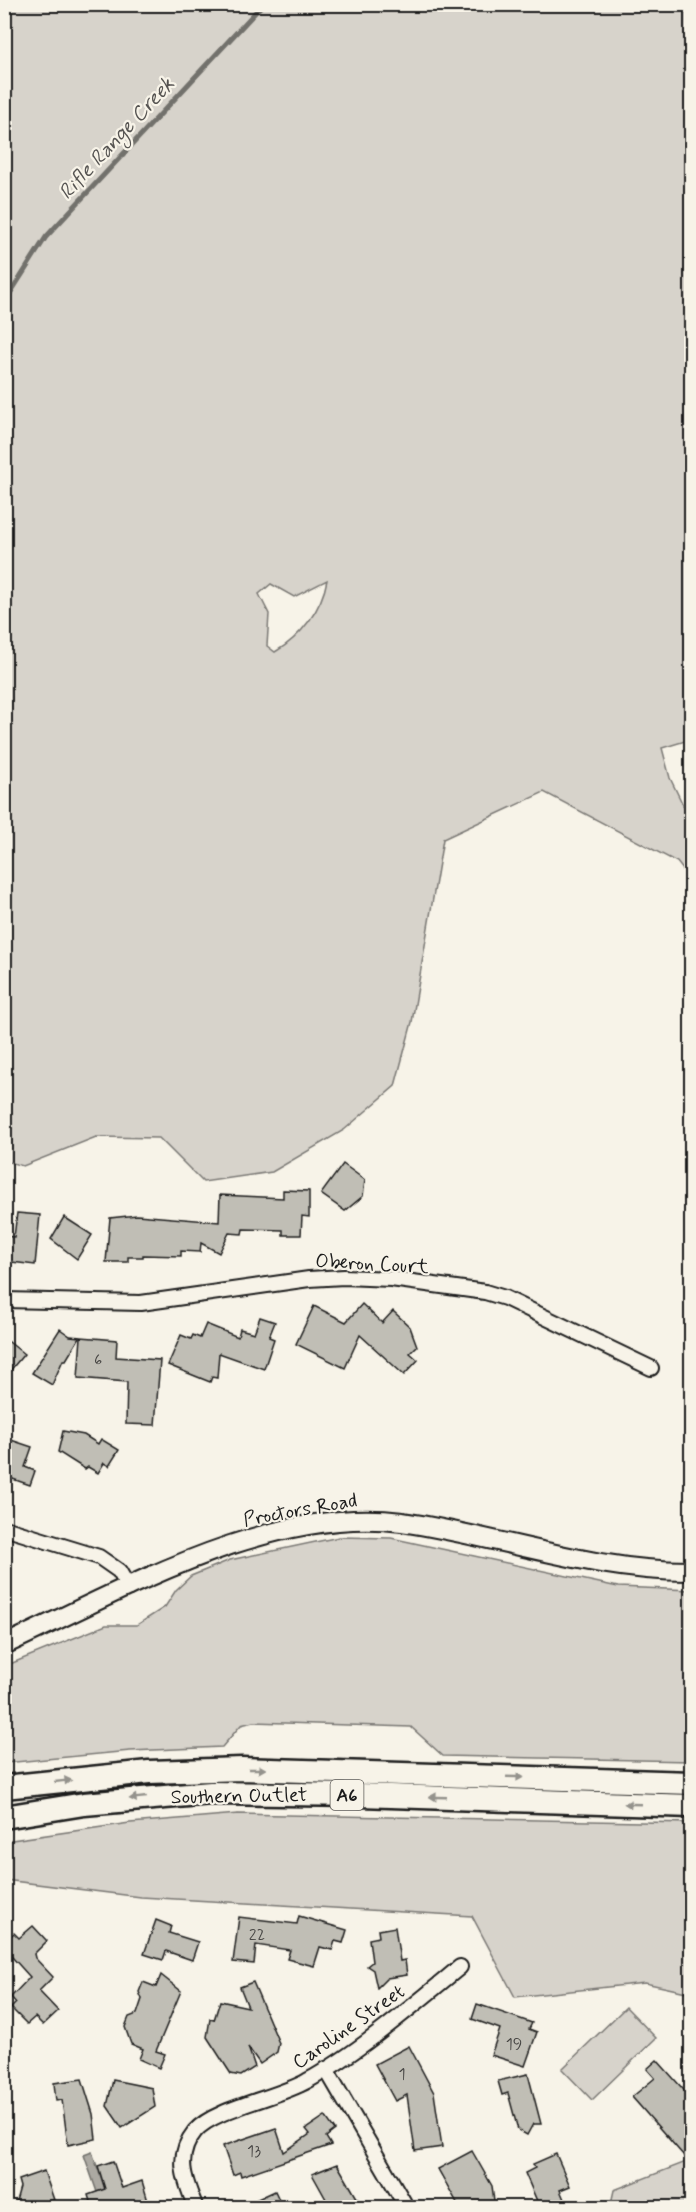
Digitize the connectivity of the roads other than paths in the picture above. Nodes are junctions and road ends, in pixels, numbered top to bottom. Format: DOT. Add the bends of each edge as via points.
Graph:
graph roads {
  1 [pos="4,1300"];
  2 [pos="651,1368"];
  3 [pos="4,1528"];
  4 [pos="692,1571"];
  5 [pos="129,1588"];
  6 [pos="4,1645"];
  7 [pos="692,1783"];
  8 [pos="4,1787"];
  9 [pos="692,1806"];
  10 [pos="4,1817"];
  11 [pos="460,1967"];
  12 [pos="326,2069"];
  13 [pos="196,2208"];
  14 [pos="407,2208"];
  1 -- 2 [label="street, Oberon Court" via="125,1304 309,1279 391,1279 505,1298"];
  3 -- 5 [label="street" via="99,1557 119,1571"];
  4 -- 5 [label="street, Proctors Road" via="621,1566 402,1522 354,1520 240,1541"];
  5 -- 6 [label="street, Proctors Road"];
  8 -- 7 [label="highway, Southern Outlet / A6, one-way" via="149,1772 242,1768"];
  9 -- 10 [label="highway, Southern Outlet / A6, one-way" via="211,1793 84,1804"];
  11 -- 12 [label="street, Caroline Street"];
  12 -- 13 [label="street, Caroline Street" via="292,2089 216,2117 195,2131 184,2152 182,2171"];
  12 -- 14 [label="street"];
}
